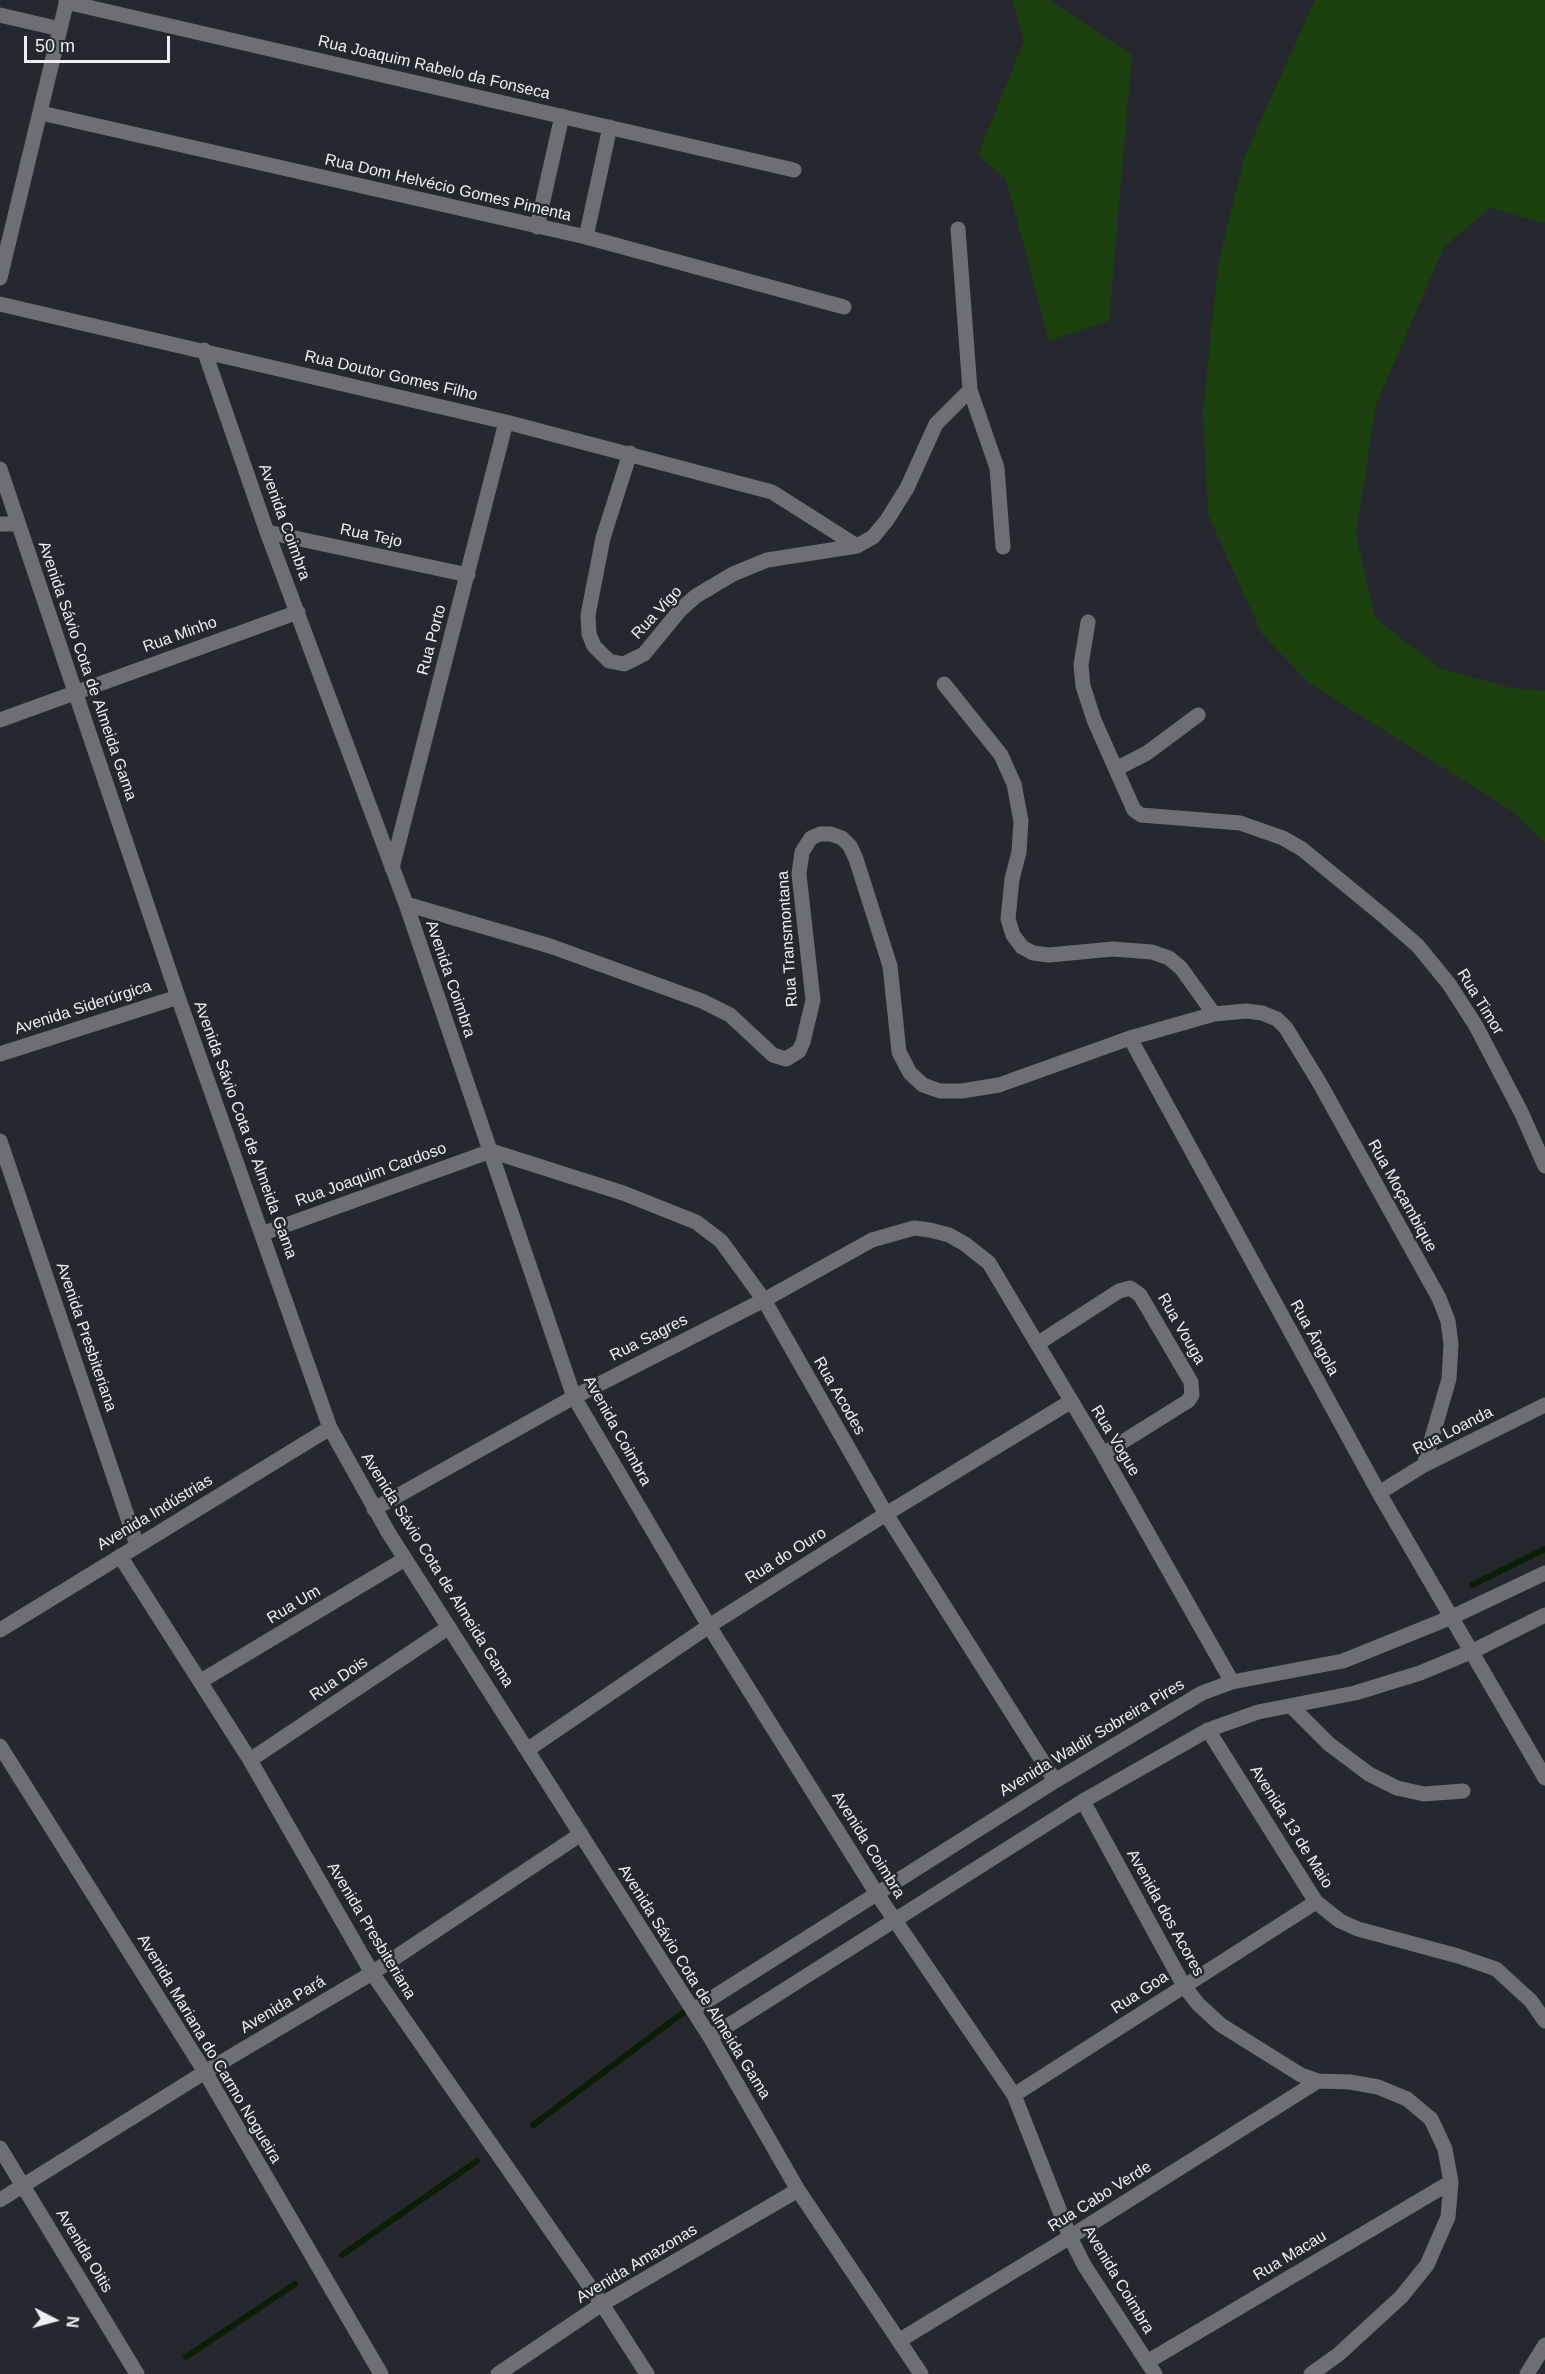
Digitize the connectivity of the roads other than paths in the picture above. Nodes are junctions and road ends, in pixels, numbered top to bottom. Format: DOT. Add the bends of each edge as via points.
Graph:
graph roads {
  1 [pos="67,1"];
  2 [pos="0,15"];
  3 [pos="60,29"];
  4 [pos="41,113"];
  5 [pos="562,116"];
  6 [pos="610,127"];
  7 [pos="794,170"];
  8 [pos="537,227"];
  9 [pos="958,229"];
  10 [pos="586,237"];
  11 [pos="0,278"];
  12 [pos="0,304"];
  13 [pos="844,307"];
  14 [pos="204,350"];
  15 [pos="970,390"];
  16 [pos="506,422"];
  17 [pos="630,453"];
  18 [pos="0,469"];
  19 [pos="0,524"];
  20 [pos="18,524"];
  21 [pos="267,532"];
  22 [pos="857,546"];
  23 [pos="1003,547"];
  24 [pos="468,575"];
  25 [pos="298,612"];
  26 [pos="1088,622"];
  27 [pos="944,684"];
  28 [pos="75,692"];
  29 [pos="1198,715"];
  30 [pos="0,720"];
  31 [pos="1116,769"];
  32 [pos="392,868"];
  33 [pos="406,904"];
  34 [pos="178,997"];
  35 [pos="1214,1014"];
  36 [pos="1130,1038"];
  37 [pos="0,1054"];
  38 [pos="0,1141"];
  39 [pos="491,1151"];
  40 [pos="1545,1166"];
  41 [pos="264,1233"];
  42 [pos="949,1235"];
  43 [pos="764,1300"];
  44 [pos="1037,1344"];
  45 [pos="574,1397"];
  46 [pos="1070,1402"];
  47 [pos="1545,1405"];
  48 [pos="330,1428"];
  49 [pos="1103,1454"];
  50 [pos="1424,1465"];
  51 [pos="1379,1493"];
  52 [pos="374,1509"];
  53 [pos="886,1514"];
  54 [pos="137,1545"];
  55 [pos="120,1556"];
  56 [pos="405,1559"];
  57 [pos="1545,1573"];
  58 [pos="1545,1615"];
  59 [pos="1452,1617"];
  60 [pos="710,1626"];
  61 [pos="449,1627"];
  62 [pos="0,1630"];
  63 [pos="1473,1652"];
  64 [pos="201,1681"];
  65 [pos="1232,1682"];
  66 [pos="1291,1706"];
  67 [pos="1208,1730"];
  68 [pos="0,1746"];
  69 [pos="527,1750"];
  70 [pos="249,1760"];
  71 [pos="1545,1778"];
  72 [pos="1055,1781"];
  73 [pos="1463,1791"];
  74 [pos="1083,1801"];
  75 [pos="581,1834"];
  76 [pos="877,1894"];
  77 [pos="1316,1902"];
  78 [pos="895,1922"];
  79 [pos="372,1973"];
  80 [pos="1184,1986"];
  81 [pos="693,2010"];
  82 [pos="1545,2021"];
  83 [pos="710,2037"];
  84 [pos="205,2072"];
  85 [pos="1318,2081"];
  86 [pos="1014,2095"];
  87 [pos="0,2148"];
  88 [pos="1451,2182"];
  89 [pos="24,2186"];
  90 [pos="798,2190"];
  91 [pos="0,2200"];
  92 [pos="1070,2237"];
  93 [pos="602,2304"];
  94 [pos="900,2340"];
  95 [pos="1545,2345"];
  96 [pos="1151,2368"];
  97 [pos="137,2374"];
  98 [pos="381,2374"];
  99 [pos="498,2374"];
  100 [pos="647,2374"];
  101 [pos="921,2374"];
  102 [pos="1311,2374"];
  103 [pos="1527,2374"];
  1 -- 3 [label="street"];
  1 -- 5 [label="street, Rua Joaquim Rabelo da Fonseca"];
  2 -- 3 [label="street"];
  3 -- 4 [label="street"];
  4 -- 8 [label="street, Rua Dom Helvécio Gomes Pimenta"];
  4 -- 11 [label="street"];
  5 -- 6 [label="street, Rua Joaquim Rabelo da Fonseca"];
  5 -- 8 [label="street"];
  6 -- 7 [label="street, Rua Joaquim Rabelo da Fonseca"];
  6 -- 10 [label="street"];
  8 -- 10 [label="street, Rua Dom Helvécio Gomes Pimenta"];
  9 -- 15 [label="street"];
  10 -- 13 [label="street, Rua Dom Helvécio Gomes Pimenta"];
  12 -- 14 [label="street, Rua Doutor Gomes Filho"];
  14 -- 16 [label="street, Rua Doutor Gomes Filho"];
  14 -- 21 [label="street, Avenida Coimbra"];
  15 -- 22 [label="street, Rua Vigo" via="936,424 888,520 873,537"];
  15 -- 23 [label="street" via="997,468"];
  16 -- 17 [label="street, Rua Doutor Gomes Filho"];
  16 -- 24 [label="street, Rua Porto"];
  17 -- 22 [label="street, Rua Doutor Gomes Filho" via="772,492"];
  17 -- 22 [label="street, Rua Vigo" via="603,538 588,615 594,646 609,661 624,664 644,654 681,609 733,574 767,560"];
  18 -- 20 [label="street, Avenida Sávio Cota de Almeida Gama"];
  19 -- 20 [label="street"];
  20 -- 28 [label="street, Avenida Sávio Cota de Almeida Gama"];
  21 -- 24 [label="street, Rua Tejo"];
  21 -- 25 [label="street, Avenida Coimbra"];
  24 -- 32 [label="street, Rua Porto"];
  25 -- 28 [label="street, Rua Minho"];
  25 -- 32 [label="street, Avenida Coimbra"];
  26 -- 31 [label="street, Rua Timor" via="1081,665 1083,686"];
  27 -- 35 [label="street" via="1001,755 1014,784 1021,821 1008,919 1022,947 1049,955 1113,949 1152,952 1181,968"];
  28 -- 30 [label="street, Rua Minho"];
  28 -- 34 [label="street, Avenida Sávio Cota de Almeida Gama"];
  29 -- 31 [label="street" via="1147,753"];
  31 -- 40 [label="street, Rua Timor" via="1134,810 1142,815 1214,820 1261,829 1302,849 1418,946 1449,984 1481,1035"];
  32 -- 33 [label="street, Avenida Coimbra"];
  33 -- 36 [label="street, Rua Transmontana" via="550,946 702,1001 730,1015 773,1055 786,1059 803,1042 813,1000 800,874 802,852 811,838 831,834 842,838 856,859 892,975 899,1052 910,1073 923,1085 940,1091 999,1085"];
  33 -- 39 [label="street, Avenida Coimbra"];
  34 -- 37 [label="street, Avenida Siderúrgica"];
  34 -- 41 [label="street, Avenida Sávio Cota de Almeida Gama"];
  35 -- 36 [label="street, Rua Moçambique"];
  35 -- 50 [label="street, Rua Moçambique" via="1262,1013 1286,1028 1439,1298 1451,1344 1449,1379"];
  36 -- 51 [label="street, Rua Ângola"];
  38 -- 54 [label="street, Avenida Presbiteriana"];
  39 -- 41 [label="street, Rua Joaquim Cardoso"];
  39 -- 43 [label="street, Rua Acodes" via="632,1196 696,1222 720,1241"];
  39 -- 45 [label="street, Avenida Coimbra"];
  41 -- 48 [label="street, Avenida Sávio Cota de Almeida Gama"];
  42 -- 43 [label="street, Rua Sagres" via="914,1228 872,1240"];
  42 -- 44 [label="street, Rua Vogue" via="980,1253 989,1263"];
  43 -- 45 [label="street, Rua Sagres"];
  43 -- 53 [label="street, Rua Acodes"];
  44 -- 46 [label="street, Rua Vogue"];
  44 -- 49 [label="street, Rua Vouga" via="1119,1291 1130,1288 1140,1295 1191,1382 1192,1395"];
  45 -- 52 [label="street, Rua Sagres"];
  45 -- 60 [label="street, Avenida Coimbra"];
  46 -- 49 [label="street, Rua Vogue"];
  46 -- 53 [label="street, Rua do Ouro"];
  47 -- 50 [label="street, Rua Loanda"];
  48 -- 52 [label="street, Avenida Sávio Cota de Almeida Gama"];
  48 -- 54 [label="street, Avenida Indústrias"];
  49 -- 65 [label="street, Rua Vogue"];
  50 -- 51 [label="street, Rua Loanda"];
  51 -- 59 [label="street, Rua Ângola"];
  52 -- 56 [label="street, Avenida Sávio Cota de Almeida Gama"];
  53 -- 60 [label="street, Rua do Ouro"];
  53 -- 72 [label="street, Rua Acodes"];
  54 -- 55 [label="street, Avenida Indústrias"];
  55 -- 62 [label="street, Avenida Indústrias"];
  55 -- 64 [label="street, Avenida Presbiteriana"];
  56 -- 61 [label="street, Avenida Sávio Cota de Almeida Gama"];
  56 -- 64 [label="street, Rua Um"];
  57 -- 59 [label="street, Avenida Waldir Sobreira Pires"];
  58 -- 63 [label="street"];
  59 -- 63 [label="street, Rua Ângola"];
  59 -- 65 [label="street, Avenida Waldir Sobreira Pires" via="1343,1661"];
  60 -- 69 [label="street, Rua do Ouro"];
  60 -- 76 [label="street, Avenida Coimbra"];
  61 -- 69 [label="street, Avenida Sávio Cota de Almeida Gama"];
  61 -- 70 [label="street, Rua Dois"];
  63 -- 66 [label="street" via="1355,1693"];
  63 -- 71 [label="street, Rua Ângola"];
  64 -- 70 [label="street, Avenida Presbiteriana"];
  65 -- 72 [label="street, Avenida Waldir Sobreira Pires" via="1171,1709"];
  66 -- 67 [label="street" via="1258,1712"];
  66 -- 73 [label="street" via="1329,1744 1369,1774 1397,1788 1424,1794"];
  67 -- 74 [label="street"];
  67 -- 77 [label="street, Avenida 13 de Maio"];
  68 -- 84 [label="street, Avenida Mariana do Carmo Nogueira"];
  69 -- 75 [label="street, Avenida Sávio Cota de Almeida Gama"];
  70 -- 79 [label="street, Avenida Presbiteriana"];
  72 -- 76 [label="street, Avenida Waldir Sobreira Pires"];
  74 -- 78 [label="street"];
  74 -- 80 [label="street, Avenida dos Acores"];
  75 -- 79 [label="street, Avenida Pará"];
  75 -- 81 [label="street, Avenida Sávio Cota de Almeida Gama"];
  76 -- 78 [label="street, Avenida Coimbra"];
  76 -- 81 [label="street, Avenida Waldir Sobreira Pires"];
  77 -- 80 [label="street, Rua Goa"];
  77 -- 82 [label="street, Avenida 13 de Maio" via="1340,1921 1358,1929 1496,1970 1531,2001"];
  78 -- 83 [label="street"];
  78 -- 86 [label="street, Avenida Coimbra"];
  79 -- 84 [label="street, Avenida Pará"];
  79 -- 93 [label="street, Avenida Presbiteriana"];
  80 -- 85 [label="street, Avenida dos Acores" via="1221,2025 1285,2067"];
  80 -- 86 [label="street, Rua Goa"];
  81 -- 83 [label="street, Avenida Sávio Cota de Almeida Gama"];
  83 -- 90 [label="street, Avenida Sávio Cota de Almeida Gama"];
  84 -- 89 [label="street, Avenida Pará"];
  84 -- 98 [label="street, Avenida Mariana do Carmo Nogueira"];
  85 -- 88 [label="street, Avenida dos Acores" via="1369,2085 1407,2099 1431,2119 1445,2149"];
  85 -- 92 [label="street, Rua Cabo Verde"];
  86 -- 92 [label="street, Avenida Coimbra"];
  87 -- 89 [label="street, Avenida Oitis"];
  88 -- 96 [label="street, Rua Macau"];
  88 -- 102 [label="street, Avenida dos Acores" via="1448,2217 1427,2265 1401,2297 1339,2354"];
  89 -- 91 [label="street, Avenida Pará"];
  89 -- 97 [label="street, Avenida Oitis"];
  90 -- 93 [label="street, Avenida Amazonas"];
  90 -- 94 [label="street, Avenida Sávio Cota de Almeida Gama"];
  92 -- 94 [label="street, Rua Cabo Verde"];
  92 -- 96 [label="street, Avenida Coimbra"];
  93 -- 99 [label="street, Avenida Amazonas"];
  93 -- 100 [label="street, Avenida Presbiteriana"];
  94 -- 101 [label="street, Avenida Sávio Cota de Almeida Gama"];
  95 -- 103 [label="street"];
}
